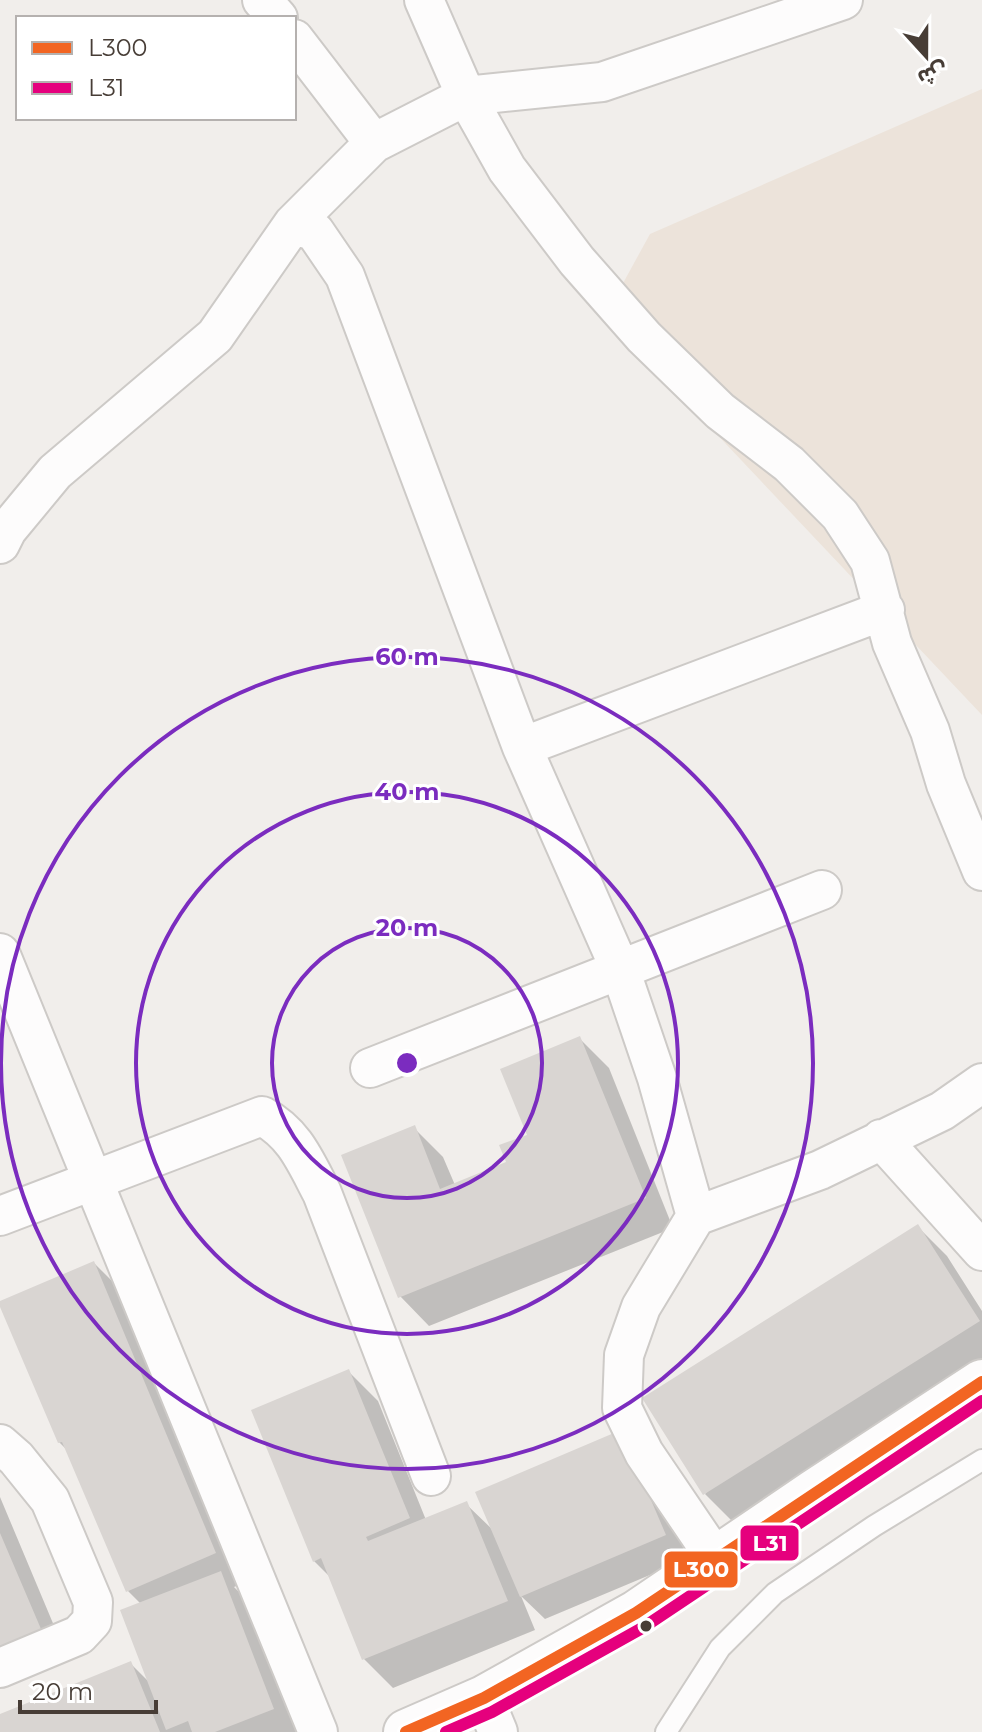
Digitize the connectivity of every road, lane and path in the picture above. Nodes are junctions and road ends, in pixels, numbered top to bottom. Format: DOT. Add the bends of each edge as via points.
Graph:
graph roads {
  1 [pos="262,0"];
  2 [pos="424,0"];
  3 [pos="843,0"];
  4 [pos="782,10"];
  5 [pos="276,16"];
  6 [pos="296,42"];
  7 [pos="466,96"];
  8 [pos="374,143"];
  9 [pos="293,224"];
  10 [pos="0,544"];
  11 [pos="885,610"];
  12 [pos="522,747"];
  13 [pos="982,871"];
  14 [pos="822,890"];
  15 [pos="0,953"];
  16 [pos="620,969"];
  17 [pos="370,1068"];
  18 [pos="982,1083"];
  19 [pos="881,1139"];
  20 [pos="92,1179"];
  21 [pos="0,1216"];
  22 [pos="696,1216"];
  23 [pos="982,1251"];
  24 [pos="982,1382"];
  25 [pos="0,1444"];
  26 [pos="982,1460"];
  27 [pos="431,1476"];
  28 [pos="716,1559"];
  29 [pos="0,1668"];
  30 [pos="491,1715"];
  31 [pos="318,1732"];
  32 [pos="406,1732"];
  33 [pos="666,1732"];
  1 -- 5 [label="street"];
  2 -- 7 [label="street"];
  3 -- 4 [label="street"];
  4 -- 7 [label="street" via="602,82"];
  6 -- 8 [label="street"];
  7 -- 8 [label="street"];
  7 -- 11 [label="street" via="507,169 644,337 840,515 870,561"];
  8 -- 9 [label="street"];
  9 -- 10 [label="street" via="215,336 55,472"];
  9 -- 12 [label="street" via="315,232 345,276"];
  11 -- 12 [label="street"];
  11 -- 13 [label="street" via="892,643"];
  12 -- 16 [label="street"];
  14 -- 16 [label="street"];
  15 -- 20 [label="street"];
  16 -- 17 [label="street"];
  16 -- 22 [label="street"];
  18 -- 19 [label="street" via="942,1111"];
  19 -- 22 [label="street" via="820,1170"];
  19 -- 23 [label="street"];
  20 -- 21 [label="street"];
  20 -- 27 [label="street" via="262,1116 281,1127 322,1193"];
  20 -- 31 [label="street"];
  22 -- 28 [label="street" via="641,1307 624,1355 622,1408 644,1453"];
  24 -- 28 [label="street"];
  25 -- 29 [label="street" via="50,1500 93,1602 92,1621 79,1635"];
  26 -- 33 [label="lane" via="775,1593 720,1648"];
  28 -- 30 [label="street"];
  30 -- 32 [label="street"];
}
